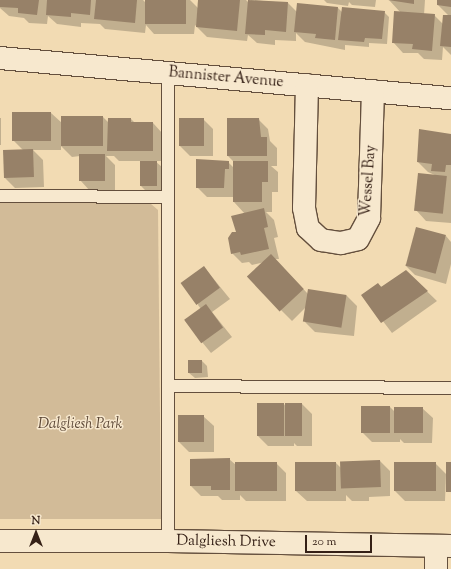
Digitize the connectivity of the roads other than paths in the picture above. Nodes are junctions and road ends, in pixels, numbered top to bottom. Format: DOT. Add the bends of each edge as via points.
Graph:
graph roads {
  1 [pos="0,58"];
  2 [pos="168,73"];
  3 [pos="307,85"];
  4 [pos="373,91"];
  5 [pos="451,98"];
  6 [pos="0,196"];
  7 [pos="168,197"];
  8 [pos="168,386"];
  9 [pos="451,388"];
  10 [pos="0,541"];
  11 [pos="168,541"];
  12 [pos="443,546"];
  13 [pos="436,569"];
  1 -- 2 [label="street, Bannister Avenue"];
  2 -- 3 [label="street, Bannister Avenue"];
  2 -- 7 [label="lane"];
  3 -- 4 [label="street, Bannister Avenue"];
  3 -- 4 [label="street, Wessel Bay" via="304,208 308,228 321,240 341,244 358,239 369,218"];
  4 -- 5 [label="street, Bannister Avenue"];
  6 -- 7 [label="lane"];
  7 -- 8 [label="lane"];
  8 -- 9 [label="lane"];
  8 -- 11 [label="lane"];
  10 -- 11 [label="street, Dalgliesh Drive"];
  11 -- 12 [label="street, Dalgliesh Drive"];
  12 -- 13 [label="street"];
}
